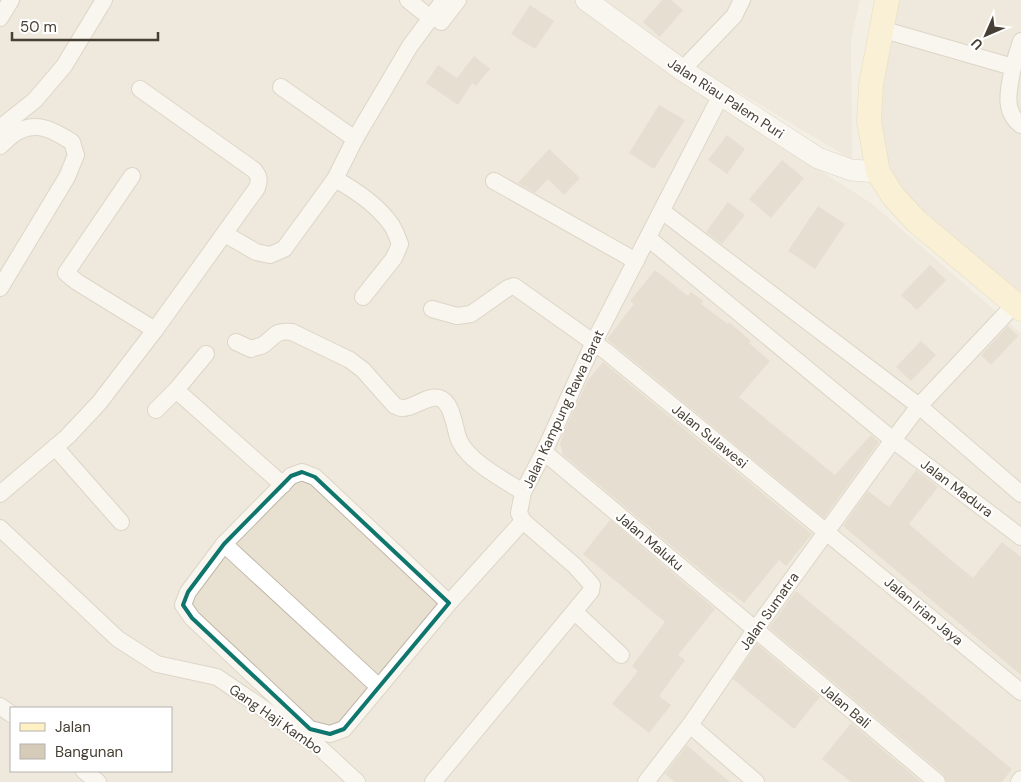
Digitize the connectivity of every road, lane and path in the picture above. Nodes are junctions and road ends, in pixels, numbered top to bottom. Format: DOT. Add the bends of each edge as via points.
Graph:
graph roads {
  1 [pos="11,0"];
  2 [pos="104,0"];
  3 [pos="408,0"];
  4 [pos="444,0"];
  5 [pos="458,0"];
  6 [pos="742,0"];
  7 [pos="887,0"];
  8 [pos="592,2"];
  9 [pos="424,12"];
  10 [pos="0,18"];
  11 [pos="881,29"];
  12 [pos="1021,40"];
  13 [pos="413,51"];
  14 [pos="1013,67"];
  15 [pos="682,70"];
  16 [pos="281,87"];
  17 [pos="140,89"];
  18 [pos="721,95"];
  19 [pos="1021,125"];
  20 [pos="0,128"];
  21 [pos="356,138"];
  22 [pos="0,146"];
  23 [pos="878,172"];
  24 [pos="132,176"];
  25 [pos="335,179"];
  26 [pos="494,181"];
  27 [pos="662,211"];
  28 [pos="225,234"];
  29 [pos="648,238"];
  30 [pos="636,261"];
  31 [pos="0,288"];
  32 [pos="363,297"];
  33 [pos="1018,307"];
  34 [pos="432,309"];
  35 [pos="155,330"];
  36 [pos="236,342"];
  37 [pos="594,342"];
  38 [pos="206,354"];
  39 [pos="176,390"];
  40 [pos="919,406"];
  41 [pos="156,410"];
  42 [pos="893,440"];
  43 [pos="55,447"];
  44 [pos="544,452"];
  45 [pos="283,485"];
  46 [pos="522,492"];
  47 [pos="0,494"];
  48 [pos="1021,494"];
  49 [pos="523,521"];
  50 [pos="120,522"];
  51 [pos="0,528"];
  52 [pos="826,531"];
  53 [pos="1021,537"];
  54 [pos="224,544"];
  55 [pos="449,603"];
  56 [pos="575,612"];
  57 [pos="755,630"];
  58 [pos="621,655"];
  59 [pos="379,686"];
  60 [pos="1021,692"];
  61 [pos="690,725"];
  62 [pos="85,772"];
  63 [pos="98,782"];
  64 [pos="357,782"];
  65 [pos="433,782"];
  66 [pos="646,782"];
  67 [pos="756,782"];
  68 [pos="937,782"];
  1 -- 10 [label="street"];
  2 -- 20 [label="street" via="64,66 35,100"];
  3 -- 9 [label="street"];
  4 -- 13 [label="street"];
  5 -- 13 [label="street"];
  6 -- 15 [label="street" via="734,16"];
  7 -- 11 [label="main road"];
  8 -- 15 [label="street, Jalan Riau Palem Puri"];
  11 -- 14 [label="street"];
  11 -- 23 [label="main road" via="868,121"];
  12 -- 14 [label="street"];
  13 -- 21 [label="street"];
  14 -- 19 [label="street" via="1008,105 1013,119"];
  15 -- 18 [label="street, Jalan Riau Palem Puri"];
  16 -- 21 [label="street"];
  17 -- 28 [label="street" via="259,176 258,188"];
  18 -- 23 [label="street, Jalan Riau Palem Puri" via="818,158 851,170"];
  18 -- 27 [label="street, Jalan Kampung Rawa Barat"];
  21 -- 25 [label="street"];
  22 -- 31 [label="street" via="19,131 46,128 72,142 76,155 67,177"];
  23 -- 33 [label="main road" via="893,196 916,221"];
  24 -- 35 [label="street" via="66,272"];
  25 -- 28 [label="street" via="284,249 270,256 256,252"];
  25 -- 32 [label="street" via="374,207 391,224 400,244 394,258"];
  26 -- 30 [label="street"];
  27 -- 29 [label="street, Jalan Kampung Rawa Barat"];
  27 -- 40 [label="street"];
  28 -- 35 [label="street"];
  29 -- 30 [label="street, Jalan Kampung Rawa Barat"];
  29 -- 42 [label="street"];
  30 -- 37 [label="street, Jalan Kampung Rawa Barat"];
  33 -- 40 [label="street, Jalan Sumatra"];
  34 -- 37 [label="street, Jalan Sulawesi" via="457,316 471,314 514,286"];
  35 -- 43 [label="street" via="99,402"];
  36 -- 46 [label="street" via="251,349 263,345 282,331 292,332 350,360 395,406 402,408 440,398 454,418 460,441 468,453"];
  37 -- 44 [label="street, Jalan Kampung Rawa Barat"];
  37 -- 52 [label="street, Jalan Sulawesi"];
  38 -- 39 [label="street"];
  39 -- 41 [label="street"];
  39 -- 45 [label="street"];
  40 -- 42 [label="street, Jalan Sumatra"];
  40 -- 48 [label="street"];
  42 -- 52 [label="street, Jalan Sumatra"];
  42 -- 53 [label="street, Jalan Madura"];
  43 -- 47 [label="street"];
  43 -- 50 [label="street"];
  44 -- 46 [label="street, Jalan Kampung Rawa Barat"];
  44 -- 57 [label="street, Jalan Maluku"];
  45 -- 54 [label="street"];
  45 -- 55 [label="street" via="291,476 302,472 315,477"];
  46 -- 49 [label="street, Jalan Kampung Rawa Barat" via="519,513"];
  49 -- 55 [label="street"];
  49 -- 56 [label="street" via="592,585"];
  51 -- 64 [label="street, Gang Haji Kambo" via="118,639 157,664 217,677 318,746"];
  52 -- 57 [label="street, Jalan Sumatra"];
  52 -- 60 [label="street, Jalan Irian Jaya"];
  54 -- 59 [label="street"];
  54 -- 59 [label="street" via="188,592 183,605 192,618 310,728 330,734 344,728"];
  55 -- 59 [label="street"];
  56 -- 58 [label="street"];
  56 -- 65 [label="street"];
  57 -- 61 [label="street, Jalan Sumatra"];
  57 -- 68 [label="street, Jalan Bali"];
  61 -- 66 [label="street, Jalan Sumatra"];
  61 -- 67 [label="street"];
  62 -- 63 [label="street"];
}
